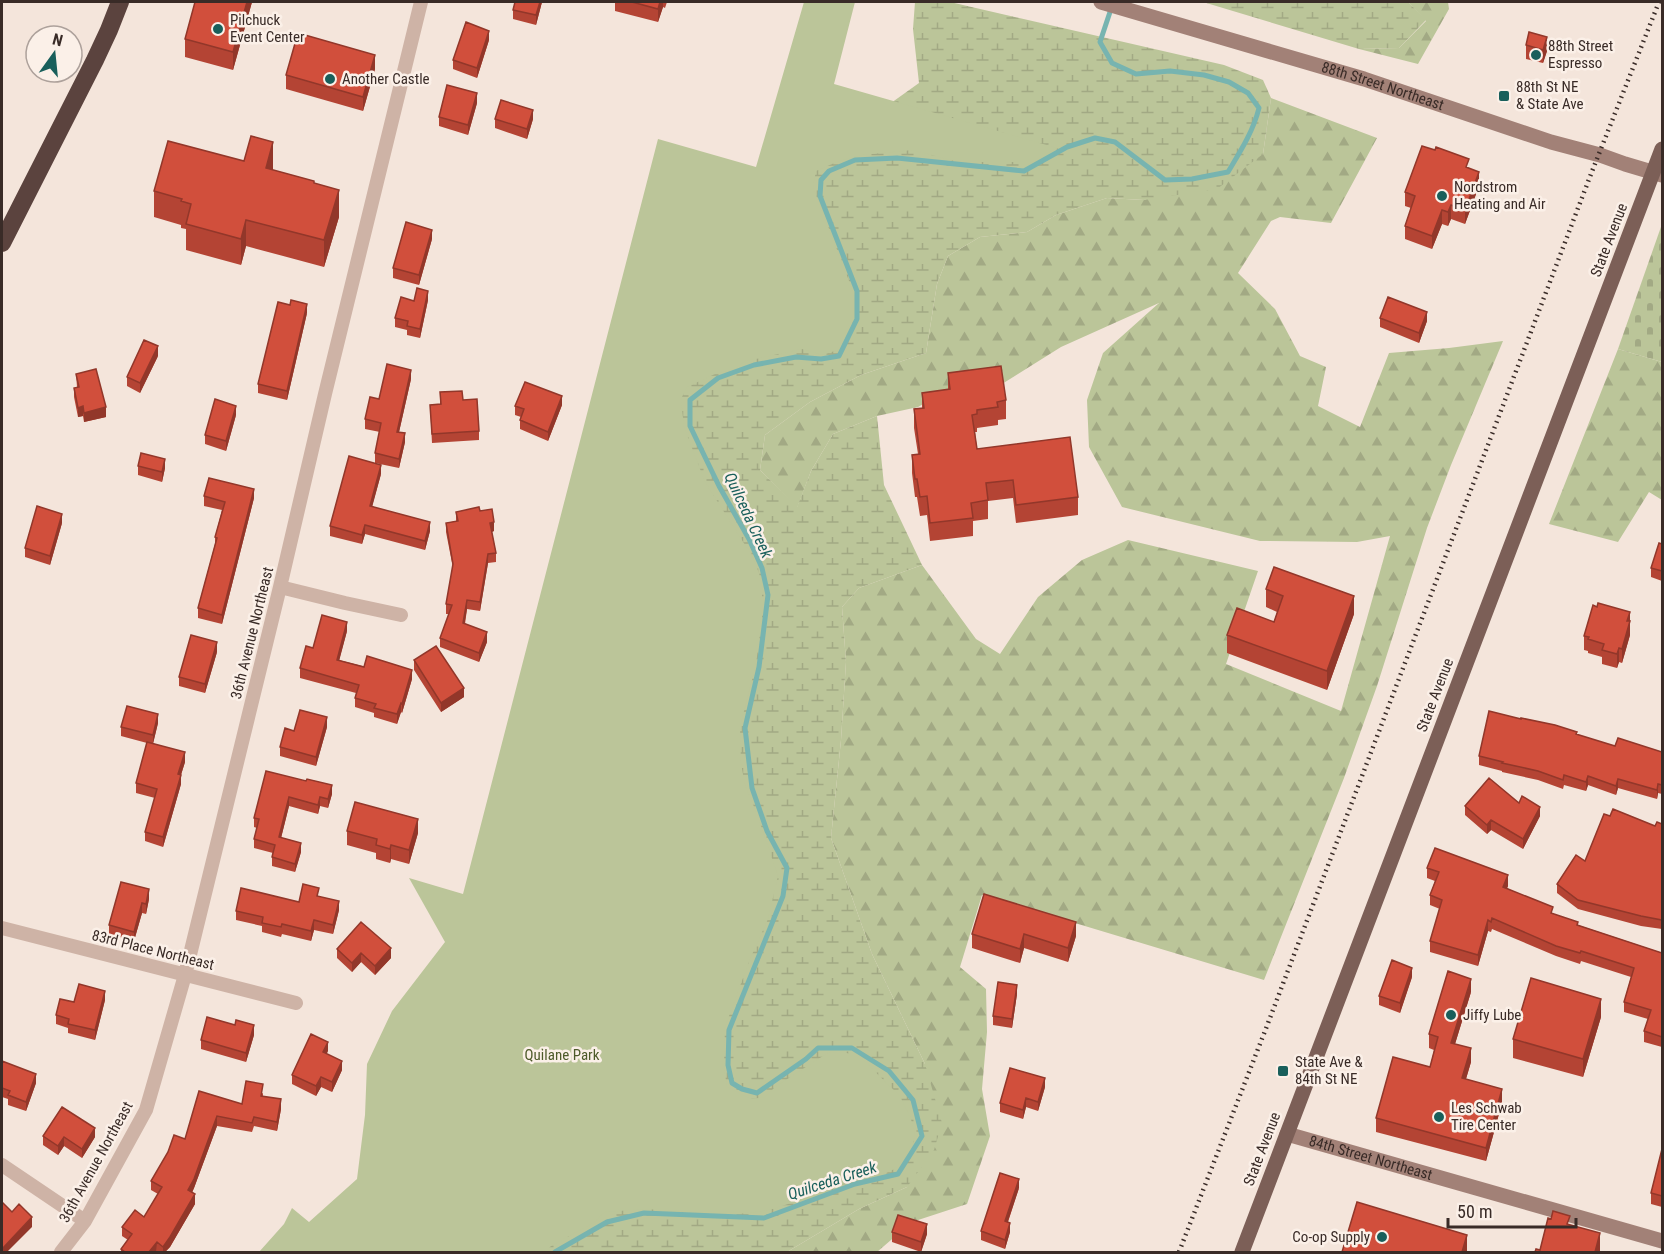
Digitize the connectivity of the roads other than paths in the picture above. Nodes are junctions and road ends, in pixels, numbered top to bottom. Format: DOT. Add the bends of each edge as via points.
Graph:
graph roads {
  1 [pos="120,2"];
  2 [pos="422,2"];
  3 [pos="1101,2"];
  4 [pos="1662,149"];
  5 [pos="1658,174"];
  6 [pos="2,243"];
  7 [pos="280,587"];
  8 [pos="401,615"];
  9 [pos="2,928"];
  10 [pos="184,975"];
  11 [pos="296,1003"];
  12 [pos="1287,1134"];
  13 [pos="2,1166"];
  14 [pos="85,1221"];
  15 [pos="1662,1241"];
  16 [pos="61,1252"];
  17 [pos="1242,1252"];
  1 -- 6 [label="highway" via="95,60"];
  2 -- 7 [label="street, 36th Avenue Northeast"];
  3 -- 5 [label="main road, 88th Street Northeast" via="1364,79"];
  4 -- 5 [label="main road, State Avenue"];
  5 -- 12 [label="main road, State Avenue"];
  7 -- 8 [label="street"];
  7 -- 10 [label="street, 36th Avenue Northeast"];
  9 -- 10 [label="street, 83rd Place Northeast"];
  10 -- 11 [label="street, 83rd Place Northeast"];
  10 -- 14 [label="street, 36th Avenue Northeast" via="146,1110"];
  12 -- 15 [label="main road, 84th Street Northeast"];
  12 -- 17 [label="main road, State Avenue"];
  13 -- 14 [label="street"];
  14 -- 16 [label="street, 36th Avenue Northeast"];
}
